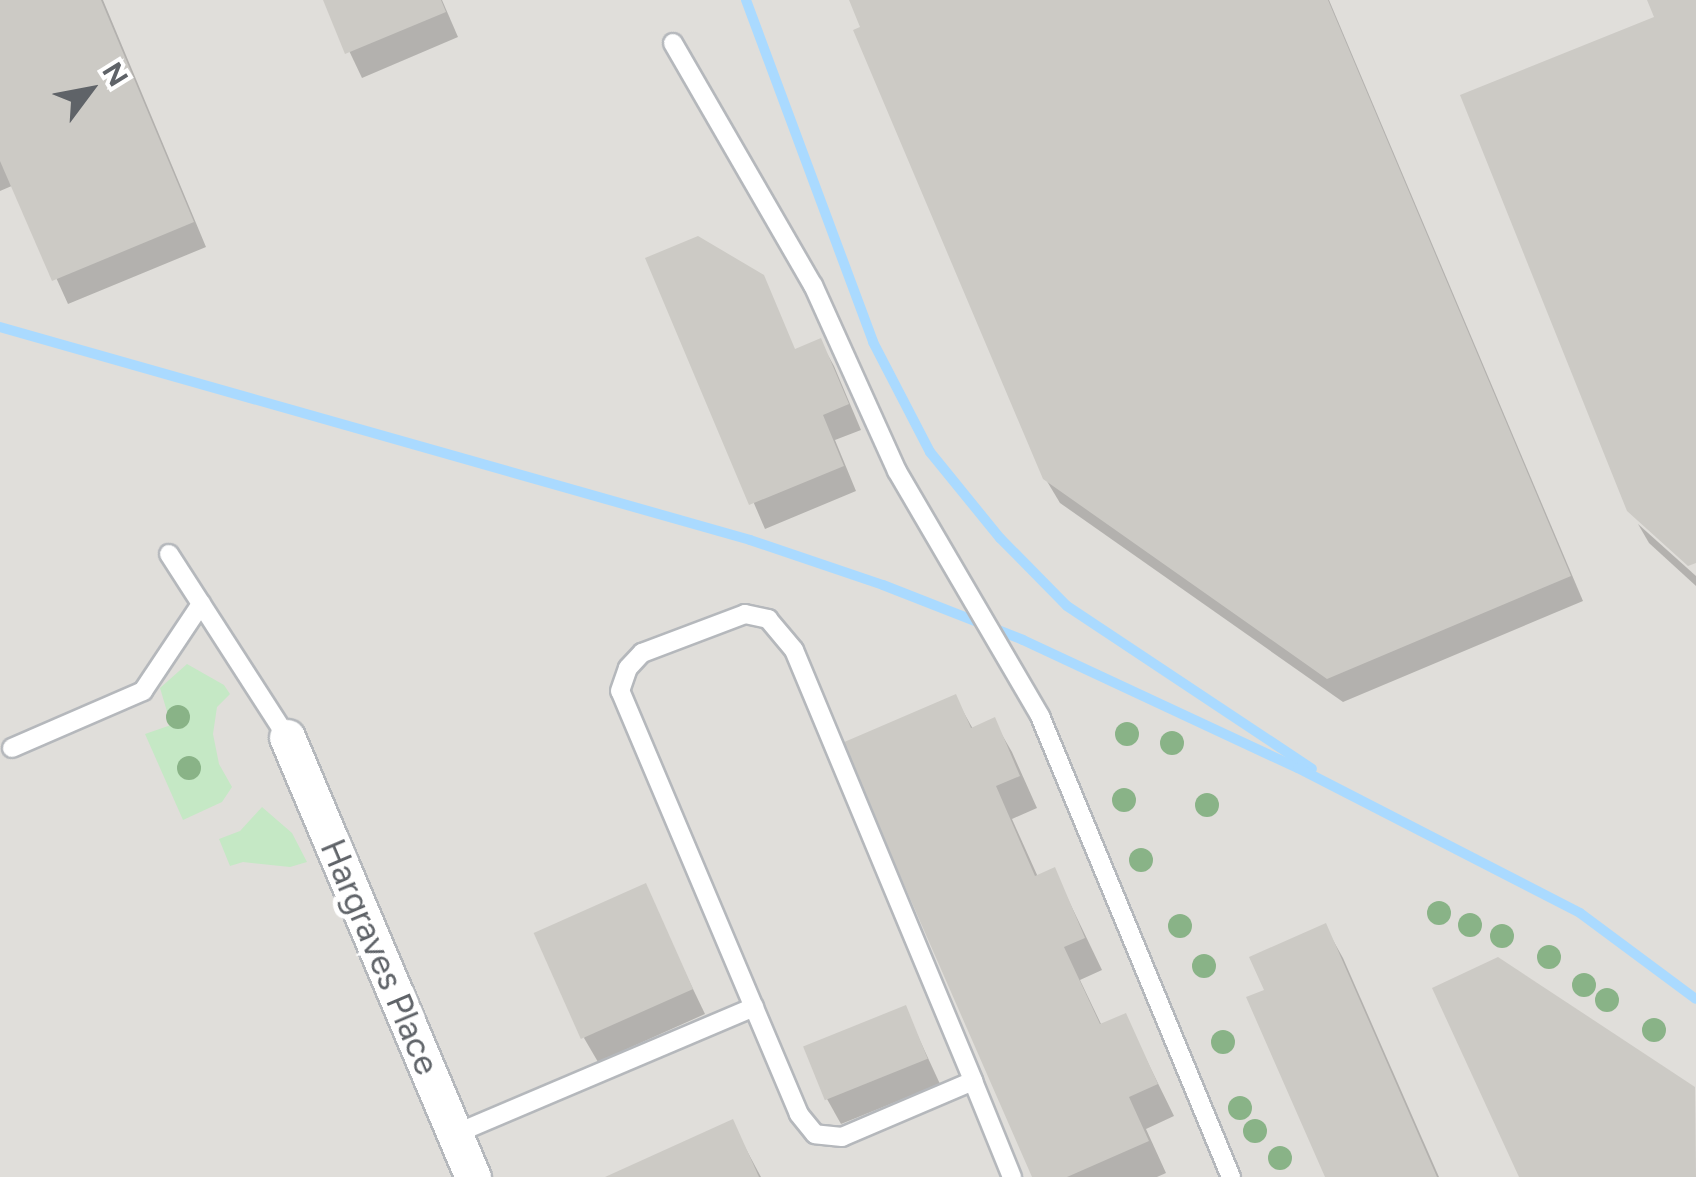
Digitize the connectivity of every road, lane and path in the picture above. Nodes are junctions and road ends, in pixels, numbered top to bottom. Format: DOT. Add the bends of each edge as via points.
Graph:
graph roads {
  1 [pos="673,43"];
  2 [pos="169,554"];
  3 [pos="201,604"];
  4 [pos="286,736"];
  5 [pos="12,748"];
  6 [pos="754,1007"];
  7 [pos="973,1081"];
  8 [pos="455,1134"];
  9 [pos="473,1177"];
  10 [pos="1012,1177"];
  11 [pos="1232,1177"];
  1 -- 11 [label="lane" via="813,285 897,470 1040,716"];
  2 -- 3 [label="lane"];
  3 -- 4 [label="lane"];
  3 -- 5 [label="lane" via="144,691"];
  4 -- 8 [label="street, Hargraves Place"];
  6 -- 7 [label="lane" via="799,1114 815,1134 842,1137"];
  6 -- 7 [label="lane" via="620,692 642,653 745,614 768,619 794,650"];
  6 -- 8 [label="lane"];
  7 -- 10 [label="lane"];
  8 -- 9 [label="street, Hargraves Place"];
}
